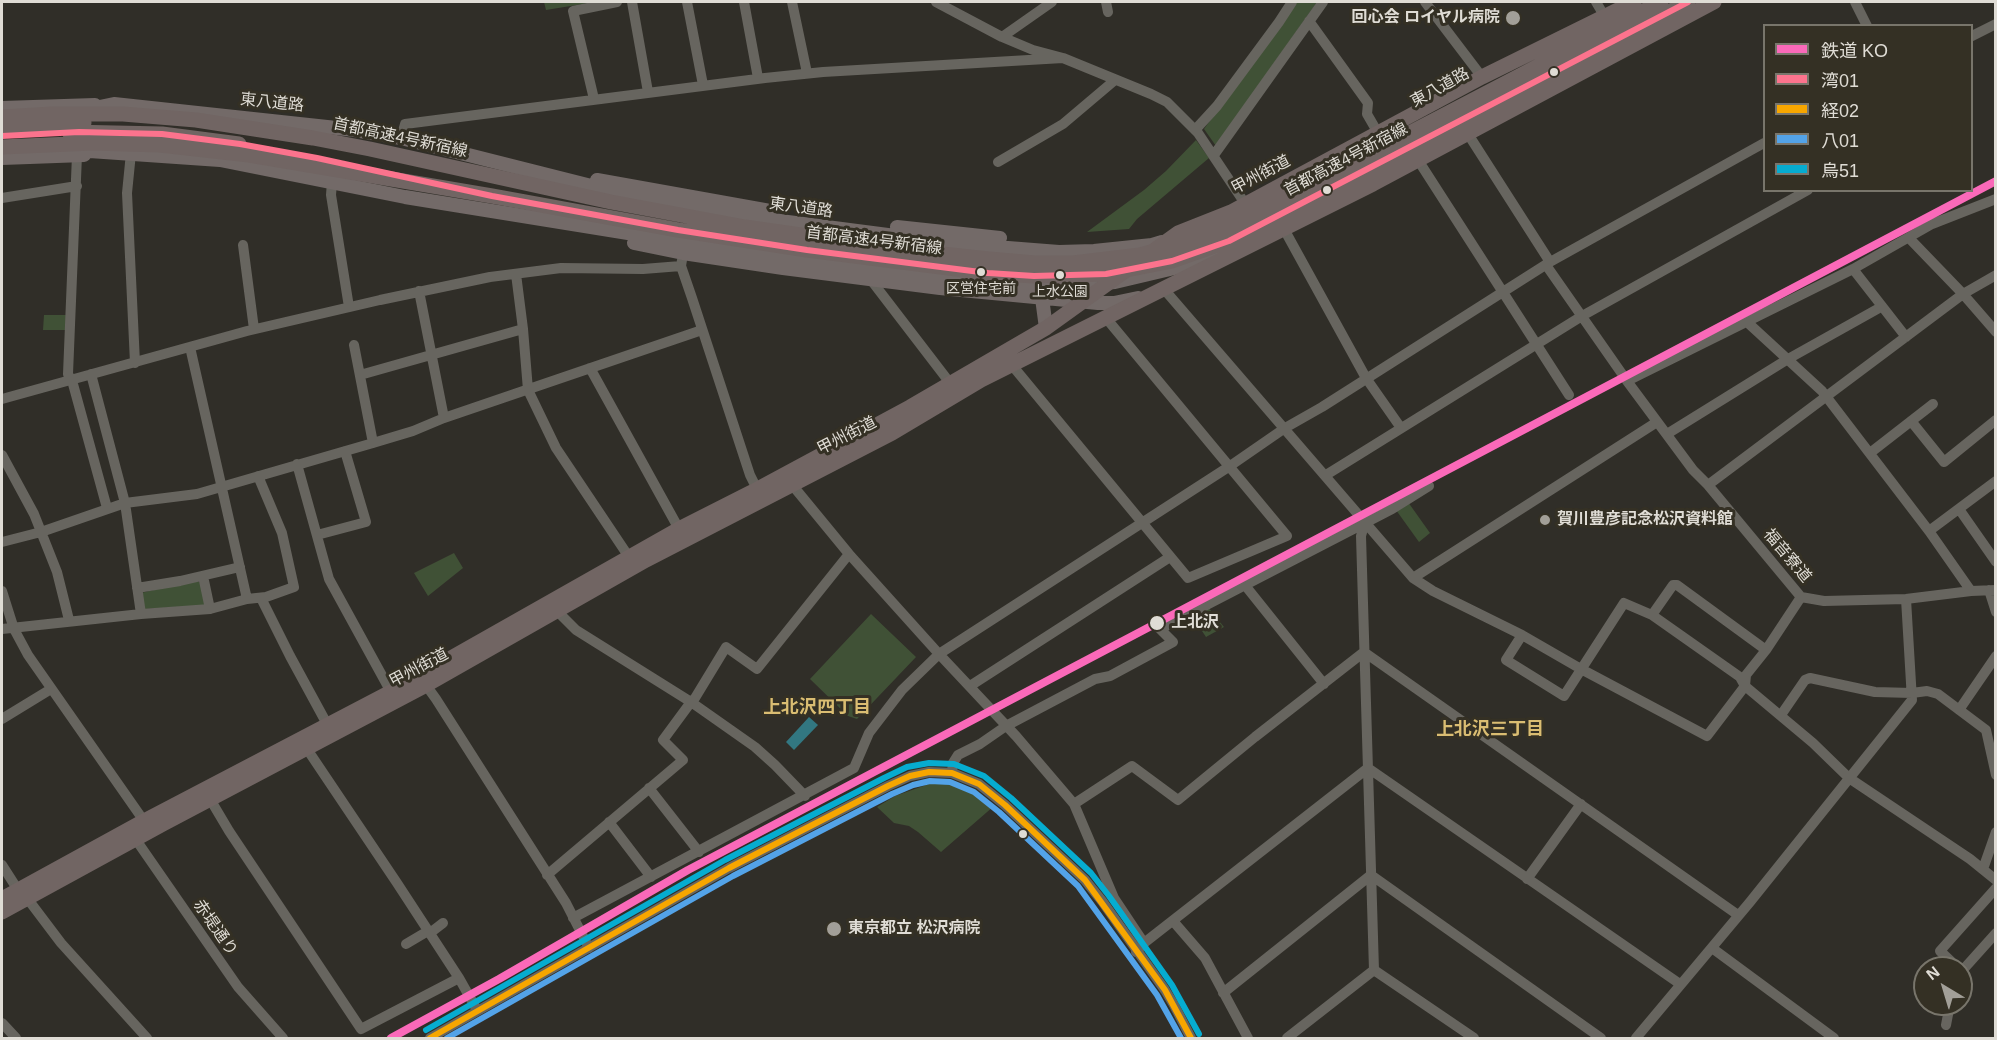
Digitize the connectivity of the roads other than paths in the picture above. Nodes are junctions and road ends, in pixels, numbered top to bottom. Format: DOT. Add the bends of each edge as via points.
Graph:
graph roads {
  1 [pos="617,2"];
  2 [pos="632,2"];
  3 [pos="687,2"];
  4 [pos="744,2"];
  5 [pos="792,2"];
  6 [pos="936,2"];
  7 [pos="1052,2"];
  8 [pos="1292,2"];
  9 [pos="1323,2"];
  10 [pos="1425,2"];
  11 [pos="1596,2"];
  12 [pos="1634,2"];
  13 [pos="1661,2"];
  14 [pos="1688,2"];
  15 [pos="1714,2"];
  16 [pos="1855,2"];
  17 [pos="1605,17"];
  18 [pos="1309,21"];
  19 [pos="1866,24"];
  20 [pos="1995,24"];
  21 [pos="1973,35"];
  22 [pos="1002,37"];
  23 [pos="1558,40"];
  24 [pos="1063,58"];
  25 [pos="807,73"];
  26 [pos="1579,74"];
  27 [pos="1482,77"];
  28 [pos="758,78"];
  29 [pos="1115,80"];
  30 [pos="704,86"];
  31 [pos="648,92"];
  32 [pos="594,99"];
  33 [pos="114,104"];
  34 [pos="2,108"];
  35 [pos="2,117"];
  36 [pos="2,127"];
  37 [pos="162,130"];
  38 [pos="1195,130"];
  39 [pos="1468,134"];
  40 [pos="2,136"];
  41 [pos="401,138"];
  42 [pos="1377,138"];
  43 [pos="1763,144"];
  44 [pos="2,147"];
  45 [pos="131,153"];
  46 [pos="77,155"];
  47 [pos="1214,155"];
  48 [pos="471,157"];
  49 [pos="2,158"];
  50 [pos="1418,160"];
  51 [pos="998,162"];
  52 [pos="497,178"];
  53 [pos="332,182"];
  54 [pos="77,186"];
  55 [pos="1804,192"];
  56 [pos="405,196"];
  57 [pos="492,196"];
  58 [pos="2,198"];
  59 [pos="1995,199"];
  60 [pos="1246,204"];
  61 [pos="855,223"];
  62 [pos="1284,229"];
  63 [pos="1178,234"];
  64 [pos="1266,238"];
  65 [pos="1909,238"];
  66 [pos="243,245"];
  67 [pos="682,260"];
  68 [pos="1548,264"];
  69 [pos="1853,269"];
  70 [pos="516,274"];
  71 [pos="848,275"];
  72 [pos="1995,275"];
  73 [pos="871,280"];
  74 [pos="419,291"];
  75 [pos="1158,291"];
  76 [pos="1503,292"];
  77 [pos="1963,294"];
  78 [pos="1042,298"];
  79 [pos="1086,301"];
  80 [pos="349,307"];
  81 [pos="1881,307"];
  82 [pos="1582,316"];
  83 [pos="1106,318"];
  84 [pos="1748,322"];
  85 [pos="1046,328"];
  86 [pos="254,329"];
  87 [pos="523,329"];
  88 [pos="702,330"];
  89 [pos="1995,332"];
  90 [pos="1906,337"];
  91 [pos="1537,344"];
  92 [pos="354,345"];
  93 [pos="190,347"];
  94 [pos="430,355"];
  95 [pos="1788,359"];
  96 [pos="135,363"];
  97 [pos="1011,364"];
  98 [pos="590,368"];
  99 [pos="91,374"];
  100 [pos="360,375"];
  101 [pos="1366,378"];
  102 [pos="70,380"];
  103 [pos="1627,381"];
  104 [pos="950,383"];
  105 [pos="528,390"];
  106 [pos="1569,395"];
  107 [pos="1825,397"];
  108 [pos="2,399"];
  109 [pos="1933,404"];
  110 [pos="444,418"];
  111 [pos="1995,420"];
  112 [pos="1911,421"];
  113 [pos="1657,422"];
  114 [pos="1285,428"];
  115 [pos="1401,428"];
  116 [pos="1667,434"];
  117 [pos="373,443"];
  118 [pos="345,451"];
  119 [pos="1870,453"];
  120 [pos="2,455"];
  121 [pos="297,464"];
  122 [pos="1230,466"];
  123 [pos="1326,475"];
  124 [pos="258,476"];
  125 [pos="788,480"];
  126 [pos="1995,481"];
  127 [pos="1708,485"];
  128 [pos="1429,486"];
  129 [pos="222,487"];
  130 [pos="757,489"];
  131 [pos="103,492"];
  132 [pos="123,499"];
  133 [pos="107,508"];
  134 [pos="1959,509"];
  135 [pos="1141,522"];
  136 [pos="1365,522"];
  137 [pos="679,529"];
  138 [pos="1929,531"];
  139 [pos="40,532"];
  140 [pos="317,535"];
  141 [pos="2,542"];
  142 [pos="849,554"];
  143 [pos="629,557"];
  144 [pos="1170,557"];
  145 [pos="1995,562"];
  146 [pos="240,567"];
  147 [pos="203,576"];
  148 [pos="1413,578"];
  149 [pos="1244,584"];
  150 [pos="137,588"];
  151 [pos="1992,590"];
  152 [pos="2,591"];
  153 [pos="1971,591"];
  154 [pos="1801,597"];
  155 [pos="261,598"];
  156 [pos="247,599"];
  157 [pos="1906,599"];
  158 [pos="210,609"];
  159 [pos="557,611"];
  160 [pos="1995,612"];
  161 [pos="141,614"];
  162 [pos="1652,615"];
  163 [pos="69,620"];
  164 [pos="2,629"];
  165 [pos="14,629"];
  166 [pos="1522,635"];
  167 [pos="1766,650"];
  168 [pos="1364,652"];
  169 [pos="939,654"];
  170 [pos="1995,656"];
  171 [pos="1581,669"];
  172 [pos="422,681"];
  173 [pos="1324,684"];
  174 [pos="970,686"];
  175 [pos="1745,686"];
  176 [pos="51,689"];
  177 [pos="391,692"];
  178 [pos="1912,693"];
  179 [pos="690,702"];
  180 [pos="1959,710"];
  181 [pos="1781,715"];
  182 [pos="2,719"];
  183 [pos="327,724"];
  184 [pos="1006,726"];
  185 [pos="307,749"];
  186 [pos="1368,768"];
  187 [pos="952,773"];
  188 [pos="1995,775"];
  189 [pos="1849,778"];
  190 [pos="649,788"];
  191 [pos="805,796"];
  192 [pos="210,799"];
  193 [pos="1074,804"];
  194 [pos="1581,804"];
  195 [pos="609,822"];
  196 [pos="148,826"];
  197 [pos="1995,832"];
  198 [pos="132,834"];
  199 [pos="699,852"];
  200 [pos="2,865"];
  201 [pos="1983,869"];
  202 [pos="547,874"];
  203 [pos="1371,875"];
  204 [pos="651,877"];
  205 [pos="1527,879"];
  206 [pos="1995,880"];
  207 [pos="1995,888"];
  208 [pos="23,894"];
  209 [pos="2,899"];
  210 [pos="2,912"];
  211 [pos="1738,915"];
  212 [pos="573,918"];
  213 [pos="1173,921"];
  214 [pos="444,922"];
  215 [pos="429,932"];
  216 [pos="1995,933"];
  217 [pos="406,944"];
  218 [pos="1140,947"];
  219 [pos="589,948"];
  220 [pos="1712,948"];
  221 [pos="1945,956"];
  222 [pos="1973,956"];
  223 [pos="1374,970"];
  224 [pos="459,978"];
  225 [pos="1680,984"];
  226 [pos="1223,993"];
  227 [pos="477,1010"];
  228 [pos="1948,1016"];
  229 [pos="2,1023"];
  230 [pos="1946,1025"];
  231 [pos="270,1034"];
  232 [pos="16,1038"];
  233 [pos="147,1038"];
  234 [pos="283,1038"];
  235 [pos="430,1038"];
  236 [pos="1191,1038"];
  237 [pos="1248,1038"];
  238 [pos="1287,1038"];
  239 [pos="1474,1038"];
  240 [pos="1601,1038"];
  241 [pos="1636,1038"];
  242 [pos="1834,1038"];
  1 -- 32 [label="street" via="573,11"];
  2 -- 31 [label="street"];
  3 -- 30 [label="street"];
  4 -- 28 [label="street"];
  5 -- 25 [label="street"];
  6 -- 22 [label="street"];
  7 -- 22 [label="street"];
  8 -- 38 [label="street"];
  9 -- 18 [label="street"];
  10 -- 27 [label="street"];
  11 -- 17 [label="street"];
  12 -- 17 [label="highway, 甲州街道"];
  13 -- 52 [label="highway, 首都高速4号新宿線" via="1222,229 1168,248 1106,261 1035,263 745,228"];
  14 -- 57 [label="highway, 首都高速4号新宿線" via="1238,237 1172,261 1115,273 1034,276 904,263 733,239"];
  15 -- 26 [label="highway, 甲州街道"];
  16 -- 19 [label="street"];
  17 -- 23 [label="highway, 甲州街道"];
  18 -- 42 [label="street" via="1368,103 1366,114"];
  18 -- 47 [label="street"];
  20 -- 21 [label="street"];
  22 -- 24 [label="street"];
  23 -- 27 [label="highway, 甲州街道"];
  23 -- 42 [label="main road, 東八道路"];
  24 -- 25 [label="street"];
  24 -- 29 [label="street"];
  25 -- 28 [label="street"];
  26 -- 39 [label="highway, 甲州街道"];
  26 -- 56 [label="main road" via="1388,166 1249,240 1188,265 1115,282 1029,286 813,262"];
  27 -- 42 [label="highway, 甲州街道"];
  28 -- 30 [label="street"];
  29 -- 38 [label="street" via="1167,102"];
  29 -- 51 [label="street" via="1063,124"];
  30 -- 31 [label="street"];
  31 -- 32 [label="street"];
  32 -- 41 [label="street" via="405,124"];
  33 -- 34 [label="main road"];
  33 -- 36 [label="main road, 東八道路"];
  33 -- 41 [label="main road, 東八道路" via="306,123"];
  35 -- 52 [label="highway, 首都高速4号新宿線" via="123,114 196,120 313,138"];
  36 -- 37 [label="highway" via="93,123"];
  37 -- 40 [label="highway"];
  37 -- 52 [label="highway" via="242,136"];
  37 -- 57 [label="highway"];
  38 -- 47 [label="street"];
  39 -- 50 [label="highway, 甲州街道"];
  39 -- 68 [label="street, 福音寮道"];
  41 -- 48 [label="main road, 東八道路"];
  42 -- 48 [label="main road, 東八道路" via="1274,197 1225,220 1152,245 1059,252 957,244 734,215 627,195"];
  42 -- 60 [label="highway, 甲州街道"];
  43 -- 68 [label="street"];
  44 -- 45 [label="main road"];
  44 -- 57 [label="highway, 首都高速4号新宿線" via="160,145 249,155"];
  45 -- 46 [label="main road"];
  45 -- 53 [label="main road" via="220,160"];
  45 -- 96 [label="street" via="127,193"];
  46 -- 49 [label="main road"];
  46 -- 54 [label="street"];
  47 -- 60 [label="street"];
  48 -- 61 [label="main road"];
  50 -- 62 [label="highway, 甲州街道"];
  50 -- 76 [label="street"];
  53 -- 56 [label="main road"];
  53 -- 80 [label="street"];
  54 -- 58 [label="street"];
  54 -- 102 [label="street"];
  55 -- 82 [label="street"];
  56 -- 67 [label="main road"];
  59 -- 65 [label="street" via="1932,224"];
  60 -- 63 [label="highway, 甲州街道"];
  60 -- 64 [label="street"];
  61 -- 63 [label="main road" via="1043,243 1106,242"];
  61 -- 71 [label="main road"];
  62 -- 64 [label="highway, 甲州街道"];
  62 -- 101 [label="street"];
  63 -- 79 [label="highway, 甲州街道"];
  64 -- 75 [label="highway, 甲州街道"];
  65 -- 69 [label="street"];
  65 -- 77 [label="street"];
  66 -- 86 [label="street"];
  67 -- 70 [label="street" via="643,269 561,268"];
  67 -- 71 [label="main road"];
  67 -- 88 [label="street"];
  68 -- 76 [label="street"];
  68 -- 82 [label="street, 福音寮道"];
  69 -- 81 [label="street"];
  69 -- 84 [label="street"];
  70 -- 74 [label="street"];
  70 -- 87 [label="street"];
  71 -- 73 [label="main road"];
  72 -- 77 [label="street"];
  73 -- 78 [label="main road"];
  73 -- 104 [label="street"];
  74 -- 80 [label="street"];
  74 -- 94 [label="street"];
  75 -- 79 [label="main road" via="1114,303"];
  75 -- 83 [label="highway, 甲州街道"];
  75 -- 114 [label="street"];
  76 -- 91 [label="street"];
  76 -- 101 [label="street"];
  77 -- 89 [label="street"];
  77 -- 90 [label="street"];
  78 -- 79 [label="main road"];
  78 -- 85 [label="main road"];
  79 -- 85 [label="highway, 甲州街道"];
  80 -- 86 [label="street"];
  81 -- 90 [label="street"];
  81 -- 95 [label="street"];
  82 -- 91 [label="street"];
  82 -- 103 [label="street, 福音寮道"];
  83 -- 97 [label="highway, 甲州街道"];
  83 -- 122 [label="street"];
  84 -- 95 [label="street"];
  84 -- 103 [label="street"];
  85 -- 104 [label="highway, 甲州街道"];
  86 -- 93 [label="street"];
  87 -- 94 [label="street"];
  87 -- 105 [label="street"];
  88 -- 98 [label="street"];
  88 -- 130 [label="street"];
  90 -- 107 [label="street"];
  91 -- 106 [label="street"];
  91 -- 115 [label="street"];
  92 -- 100 [label="street"];
  93 -- 96 [label="street"];
  93 -- 129 [label="street"];
  94 -- 100 [label="street"];
  94 -- 110 [label="street"];
  95 -- 107 [label="street"];
  95 -- 116 [label="street"];
  96 -- 99 [label="street"];
  97 -- 125 [label="highway, 甲州街道" via="892,433"];
  97 -- 135 [label="street"];
  98 -- 105 [label="street"];
  98 -- 137 [label="street"];
  99 -- 102 [label="street"];
  99 -- 132 [label="street"];
  100 -- 117 [label="street"];
  101 -- 114 [label="street"];
  101 -- 115 [label="street"];
  102 -- 108 [label="street"];
  102 -- 131 [label="street"];
  103 -- 113 [label="street, 福音寮道"];
  104 -- 125 [label="highway, 甲州街道"];
  105 -- 110 [label="street"];
  105 -- 143 [label="street" via="556,448"];
  107 -- 119 [label="street"];
  107 -- 127 [label="street"];
  109 -- 112 [label="street"];
  110 -- 117 [label="street"];
  111 -- 112 [label="street" via="1944,462"];
  112 -- 119 [label="street"];
  113 -- 116 [label="street, 福音寮道"];
  113 -- 148 [label="street"];
  114 -- 122 [label="street"];
  114 -- 123 [label="street"];
  115 -- 123 [label="street"];
  116 -- 127 [label="street, 福音寮道"];
  117 -- 118 [label="street"];
  118 -- 121 [label="street"];
  118 -- 140 [label="street" via="366,522"];
  119 -- 138 [label="street"];
  120 -- 139 [label="street"];
  121 -- 124 [label="street"];
  121 -- 140 [label="street"];
  122 -- 135 [label="street"];
  122 -- 144 [label="street" via="1287,536 1188,578"];
  123 -- 136 [label="street"];
  124 -- 129 [label="street"];
  124 -- 155 [label="street" via="282,533 294,586"];
  125 -- 130 [label="highway, 甲州街道"];
  125 -- 142 [label="street"];
  125 -- 159 [label="highway, 甲州街道"];
  126 -- 134 [label="street"];
  127 -- 154 [label="street, 福音寮道"];
  128 -- 136 [label="street"];
  129 -- 132 [label="street" via="197,494"];
  129 -- 146 [label="street"];
  130 -- 137 [label="highway, 甲州街道"];
  131 -- 132 [label="street"];
  131 -- 133 [label="street"];
  132 -- 133 [label="street"];
  132 -- 150 [label="street"];
  133 -- 139 [label="street"];
  134 -- 138 [label="street"];
  134 -- 145 [label="street"];
  135 -- 144 [label="street"];
  135 -- 169 [label="street"];
  136 -- 148 [label="street"];
  136 -- 149 [label="street"];
  136 -- 168 [label="street" via="1361,536"];
  137 -- 143 [label="highway, 甲州街道"];
  138 -- 153 [label="street"];
  139 -- 141 [label="street"];
  139 -- 163 [label="street" via="57,572"];
  140 -- 177 [label="street" via="329,579"];
  142 -- 169 [label="street"];
  142 -- 179 [label="street" via="757,669 726,647"];
  143 -- 172 [label="highway, 甲州街道"];
  144 -- 174 [label="street"];
  146 -- 147 [label="street"];
  146 -- 156 [label="street"];
  147 -- 150 [label="street"];
  147 -- 158 [label="street"];
  148 -- 166 [label="street"];
  149 -- 173 [label="street"];
  149 -- 184 [label="street" via="1160,629 1173,642"];
  150 -- 161 [label="street"];
  151 -- 153 [label="street, 福音寮道"];
  151 -- 160 [label="street"];
  152 -- 165 [label="street"];
  153 -- 157 [label="street, 福音寮道"];
  154 -- 157 [label="street, 福音寮道" via="1824,601"];
  154 -- 167 [label="street"];
  155 -- 156 [label="street"];
  155 -- 183 [label="street"];
  156 -- 158 [label="street"];
  157 -- 178 [label="street"];
  158 -- 161 [label="street"];
  159 -- 172 [label="highway, 甲州街道"];
  159 -- 179 [label="street" via="576,630"];
  161 -- 163 [label="street"];
  162 -- 167 [label="street" via="1673,585 1677,585"];
  162 -- 171 [label="street" via="1624,603"];
  162 -- 175 [label="street" via="1740,677"];
  163 -- 165 [label="street"];
  164 -- 165 [label="street"];
  165 -- 176 [label="street"];
  166 -- 171 [label="street"];
  166 -- 171 [label="street" via="1506,660 1564,696"];
  167 -- 175 [label="street" via="1745,676"];
  168 -- 173 [label="street"];
  168 -- 186 [label="street"];
  168 -- 194 [label="street"];
  169 -- 174 [label="street"];
  169 -- 191 [label="street" via="902,690 869,733 854,768"];
  170 -- 180 [label="street"];
  171 -- 175 [label="street" via="1707,736"];
  172 -- 177 [label="highway, 甲州街道"];
  172 -- 185 [label="highway, 甲州街道"];
  172 -- 202 [label="street"];
  173 -- 193 [label="street" via="1178,800 1132,766"];
  174 -- 184 [label="street"];
  175 -- 181 [label="street"];
  176 -- 182 [label="street"];
  176 -- 196 [label="street"];
  177 -- 183 [label="highway, 甲州街道"];
  178 -- 180 [label="street" via="1938,694"];
  178 -- 181 [label="street" via="1875,692 1810,678"];
  178 -- 189 [label="street" via="1912,700"];
  179 -- 190 [label="street" via="663,740 683,760"];
  179 -- 191 [label="street" via="755,747"];
  180 -- 188 [label="street" via="1986,730"];
  181 -- 189 [label="street"];
  183 -- 196 [label="highway, 甲州街道"];
  184 -- 187 [label="street" via="958,755"];
  184 -- 193 [label="street"];
  185 -- 192 [label="highway, 甲州街道"];
  185 -- 215 [label="street"];
  186 -- 203 [label="street"];
  186 -- 205 [label="street"];
  186 -- 213 [label="street"];
  187 -- 218 [label="street" via="979,784 1005,805 1085,880"];
  187 -- 219 [label="street" via="929,772 888,786 729,868"];
  189 -- 201 [label="street"];
  189 -- 211 [label="street"];
  190 -- 195 [label="street"];
  190 -- 199 [label="street"];
  191 -- 199 [label="street"];
  192 -- 196 [label="highway, 甲州街道"];
  192 -- 224 [label="street" via="361,1029"];
  193 -- 218 [label="street" via="1114,898"];
  194 -- 205 [label="street"];
  194 -- 211 [label="street"];
  195 -- 202 [label="street"];
  195 -- 204 [label="street"];
  196 -- 198 [label="highway, 甲州街道"];
  197 -- 201 [label="street"];
  198 -- 208 [label="highway, 甲州街道"];
  198 -- 231 [label="street, 赤堤通り"];
  199 -- 204 [label="street"];
  200 -- 208 [label="street"];
  201 -- 206 [label="street"];
  202 -- 212 [label="street"];
  203 -- 223 [label="street"];
  203 -- 226 [label="street"];
  203 -- 240 [label="street"];
  204 -- 212 [label="street"];
  205 -- 225 [label="street"];
  207 -- 221 [label="street" via="1940,951"];
  208 -- 209 [label="highway, 甲州街道"];
  208 -- 210 [label="highway, 甲州街道"];
  208 -- 233 [label="street" via="61,943"];
  211 -- 220 [label="street"];
  212 -- 219 [label="street"];
  213 -- 218 [label="street"];
  213 -- 226 [label="street" via="1204,958"];
  214 -- 215 [label="street"];
  215 -- 217 [label="street"];
  215 -- 224 [label="street"];
  216 -- 222 [label="street"];
  218 -- 236 [label="street"];
  219 -- 227 [label="street"];
  220 -- 225 [label="street"];
  220 -- 242 [label="street"];
  223 -- 238 [label="street"];
  223 -- 239 [label="street"];
  224 -- 227 [label="street"];
  225 -- 241 [label="street"];
  226 -- 237 [label="street"];
  227 -- 235 [label="street"];
  228 -- 230 [label="street"];
  229 -- 232 [label="street"];
  231 -- 234 [label="street, 赤堤通り"];
}
